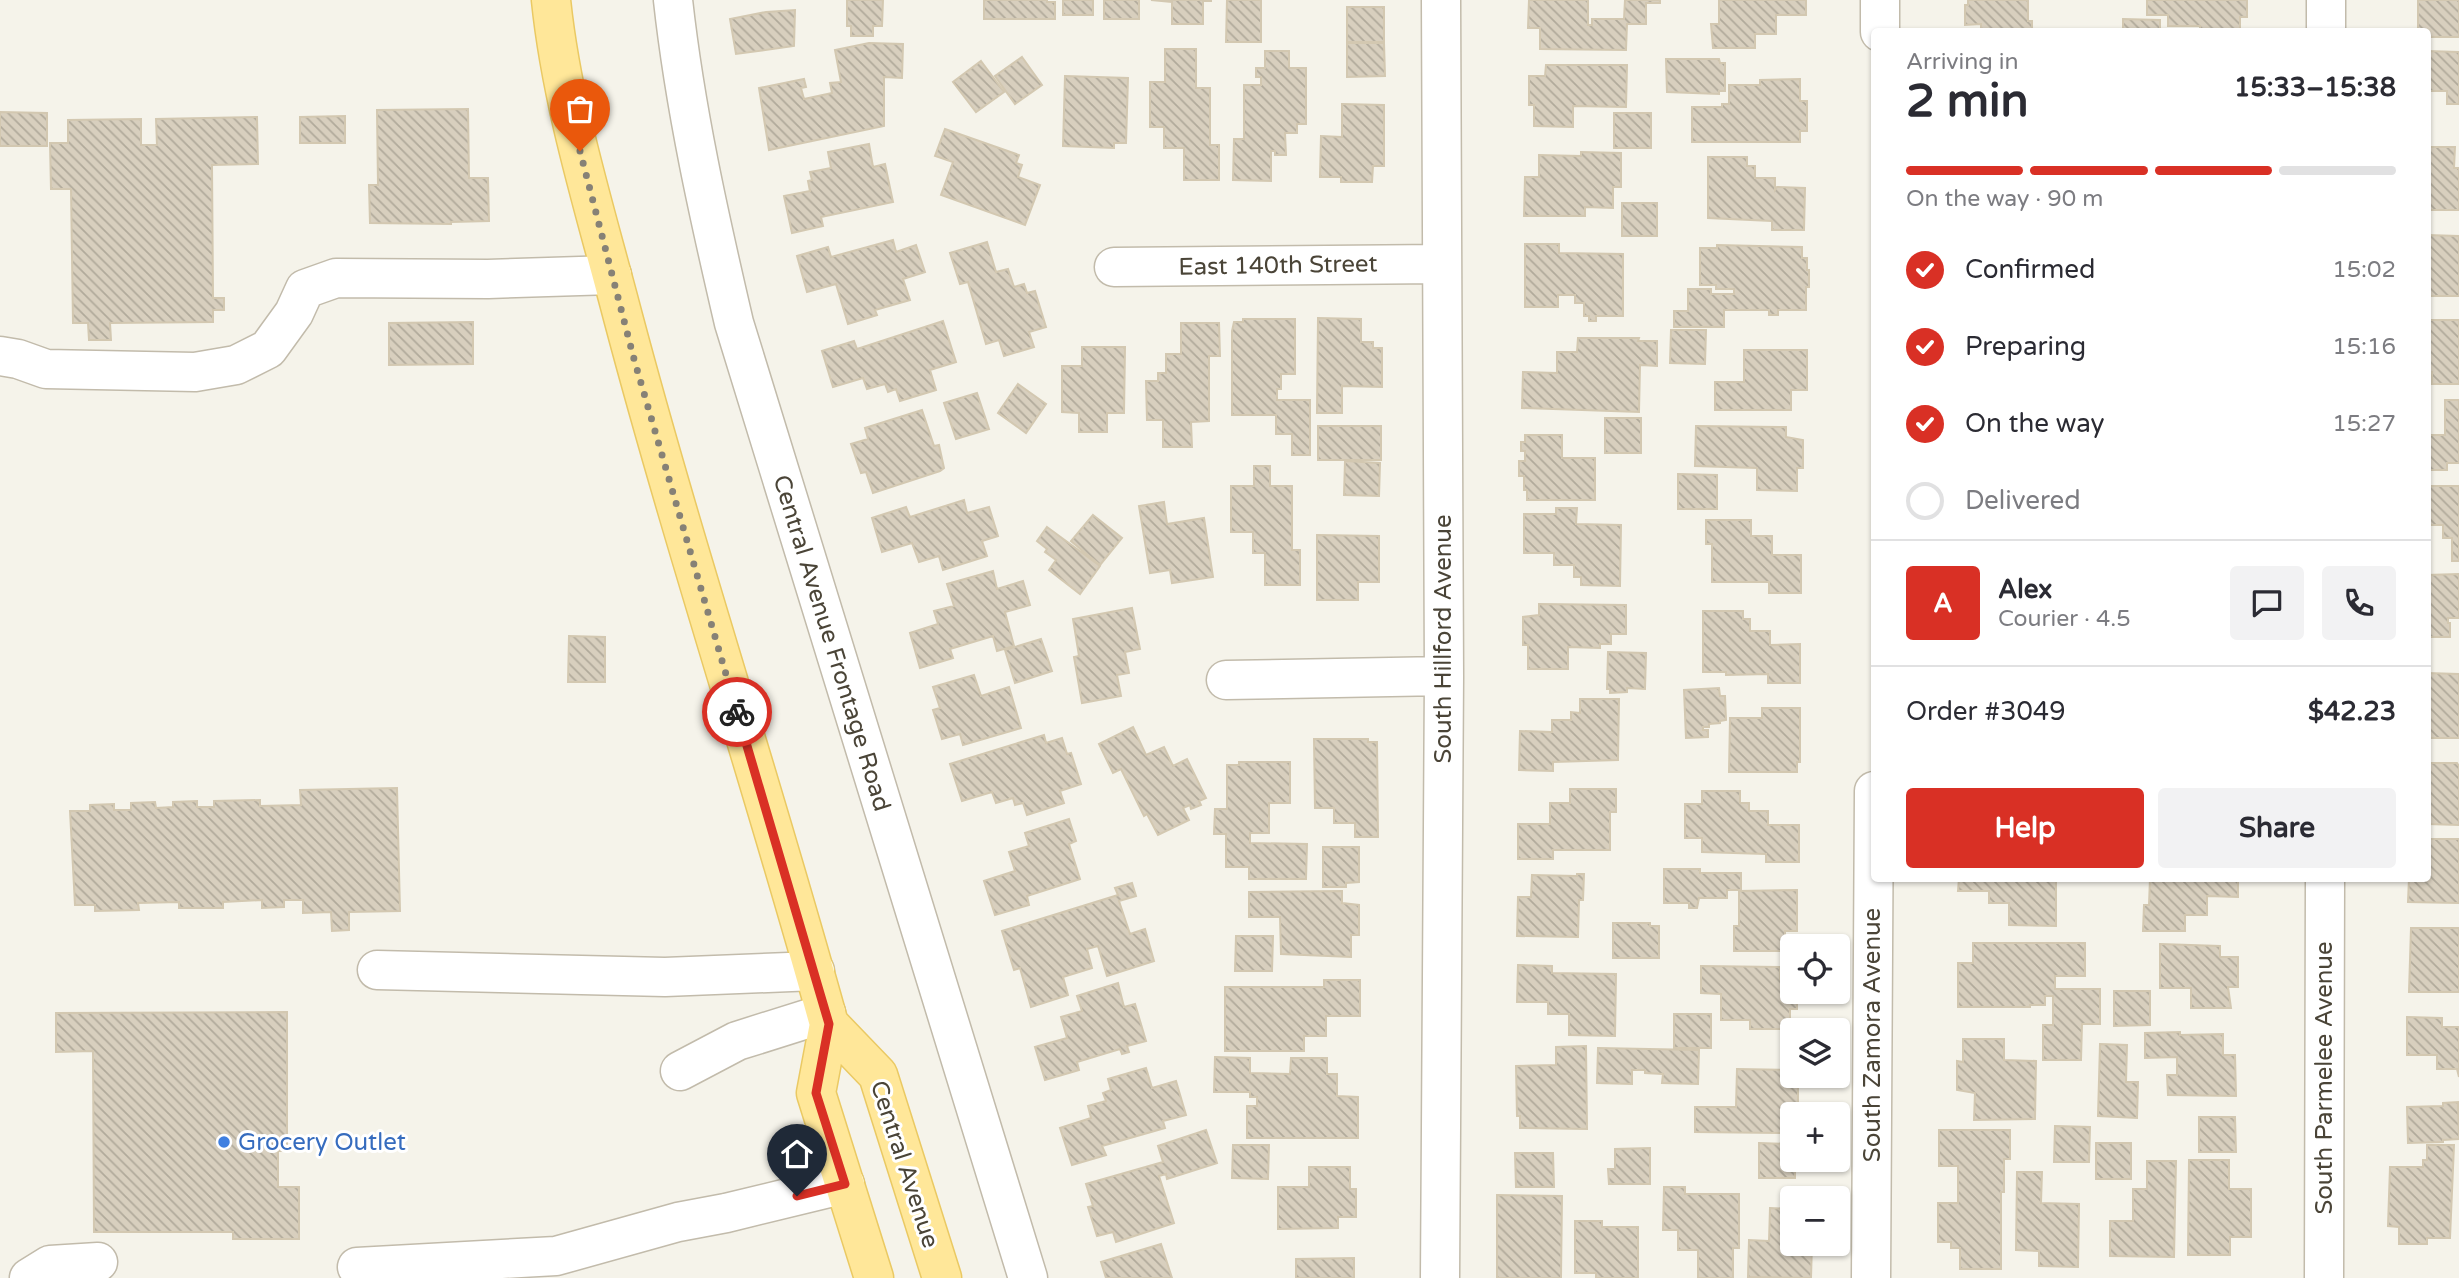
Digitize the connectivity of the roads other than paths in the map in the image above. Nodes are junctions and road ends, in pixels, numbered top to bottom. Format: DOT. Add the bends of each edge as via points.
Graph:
graph roads {
  1 [pos="551,0"];
  2 [pos="673,0"];
  3 [pos="1441,0"];
  4 [pos="1880,0"];
  5 [pos="2326,0"];
  6 [pos="1880,28"];
  7 [pos="2326,28"];
  8 [pos="1441,264"];
  9 [pos="1114,267"];
  10 [pos="612,275"];
  11 [pos="0,356"];
  12 [pos="1444,676"];
  13 [pos="1226,680"];
  14 [pos="1873,882"];
  15 [pos="2325,882"];
  16 [pos="377,970"];
  17 [pos="815,971"];
  18 [pos="828,1019"];
  19 [pos="680,1071"];
  20 [pos="845,1184"];
  21 [pos="98,1262"];
  22 [pos="357,1268"];
  23 [pos="29,1278"];
  24 [pos="874,1278"];
  25 [pos="942,1278"];
  26 [pos="1028,1278"];
  27 [pos="1440,1278"];
  28 [pos="1871,1278"];
  29 [pos="2324,1278"];
  1 -- 10 [label="main road" via="556,52"];
  2 -- 26 [label="street, Central Avenue Frontage Road" via="703,189 734,323"];
  3 -- 8 [label="street, South Hillford Avenue"];
  4 -- 6 [label="street"];
  5 -- 7 [label="street"];
  8 -- 9 [label="street, East 140th Street"];
  8 -- 12 [label="street, South Hillford Avenue"];
  10 -- 11 [label="street" via="336,278 305,289 268,349 236,365 195,372 46,369"];
  10 -- 17 [label="main road" via="704,606"];
  12 -- 13 [label="street"];
  12 -- 27 [label="street, South Hillford Avenue"];
  14 -- 28 [label="street, South Zamora Avenue"];
  15 -- 29 [label="street, South Parmelee Avenue"];
  16 -- 17 [label="street" via="665,977"];
  17 -- 18 [label="main road"];
  18 -- 19 [label="street" via="737,1041"];
  18 -- 20 [label="main road" via="816,1093"];
  18 -- 25 [label="main road, Central Avenue" via="878,1075"];
  20 -- 22 [label="street" via="556,1256"];
  20 -- 24 [label="main road"];
  21 -- 23 [label="street" via="50,1265"];
}
